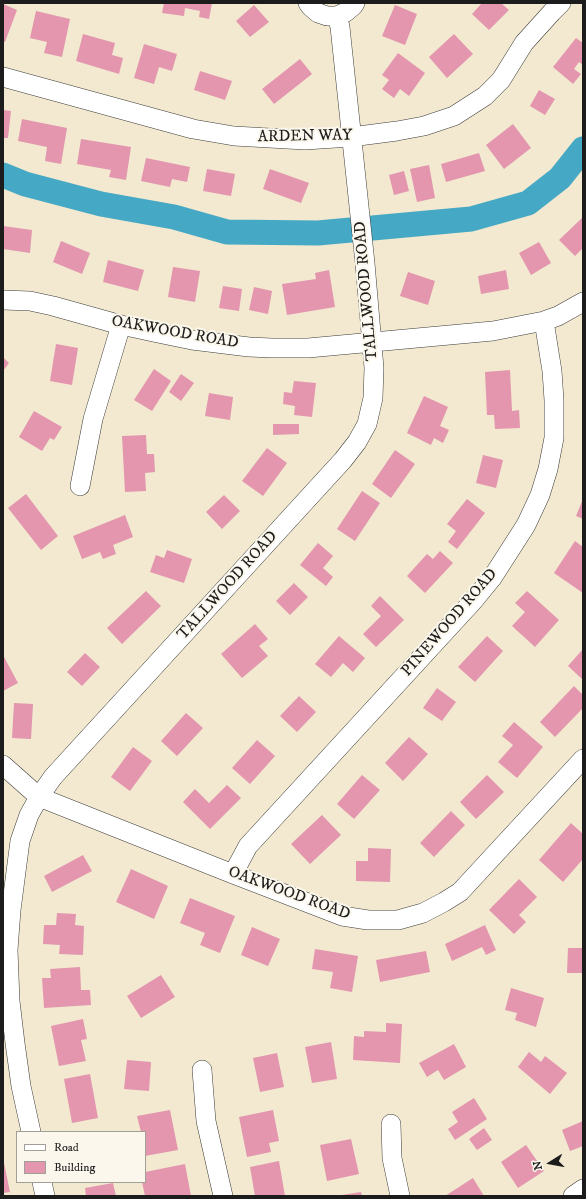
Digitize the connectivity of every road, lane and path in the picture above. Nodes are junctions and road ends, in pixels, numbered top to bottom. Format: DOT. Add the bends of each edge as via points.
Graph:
graph roads {
  1 [pos="308,3"];
  2 [pos="355,3"];
  3 [pos="561,3"];
  4 [pos="337,16"];
  5 [pos="3,76"];
  6 [pos="351,137"];
  7 [pos="3,300"];
  8 [pos="583,302"];
  9 [pos="544,321"];
  10 [pos="121,325"];
  11 [pos="372,341"];
  12 [pos="80,486"];
  13 [pos="3,765"];
  14 [pos="579,770"];
  15 [pos="39,797"];
  16 [pos="233,874"];
  17 [pos="202,1070"];
  18 [pos="391,1124"];
  19 [pos="31,1131"];
  20 [pos="42,1183"];
  21 [pos="583,1190"];
  22 [pos="45,1196"];
  23 [pos="223,1196"];
  24 [pos="400,1196"];
  25 [pos="573,1196"];
  1 -- 4 [label="street" via="318,13"];
  2 -- 4 [label="street" via="346,12"];
  3 -- 6 [label="street, ARDEN WAY" via="524,43 501,80 471,106 454,116 424,126"];
  4 -- 6 [label="street, TALLWOOD ROAD"];
  5 -- 6 [label="street, ARDEN WAY" via="193,129 234,136 305,140"];
  6 -- 11 [label="street, TALLWOOD ROAD"];
  7 -- 10 [label="street, OAKWOOD ROAD" via="30,301"];
  8 -- 9 [label="street, OAKWOOD ROAD"];
  9 -- 11 [label="street, OAKWOOD ROAD" via="494,331"];
  9 -- 16 [label="street, PINEWOOD ROAD" via="552,371 554,438 540,495 526,525 492,578 474,600 248,846"];
  10 -- 11 [label="street, OAKWOOD ROAD" via="192,340 248,347 308,348"];
  10 -- 12 [label="street" via="93,419"];
  11 -- 15 [label="street, TALLWOOD ROAD" via="374,398 367,424 357,442 53,777"];
  13 -- 15 [label="street, OAKWOOD ROAD"];
  14 -- 16 [label="street, OAKWOOD ROAD" via="460,892 423,913 398,920 368,920 342,916"];
  15 -- 16 [label="street, OAKWOOD ROAD"];
  15 -- 19 [label="street, TALLWOOD ROAD" via="29,815 20,842 8,950 15,1043"];
  17 -- 23 [label="street" via="206,1121"];
  18 -- 24 [label="street" via="392,1158"];
  20 -- 22 [label="street"];
  21 -- 25 [label="street"];
}
